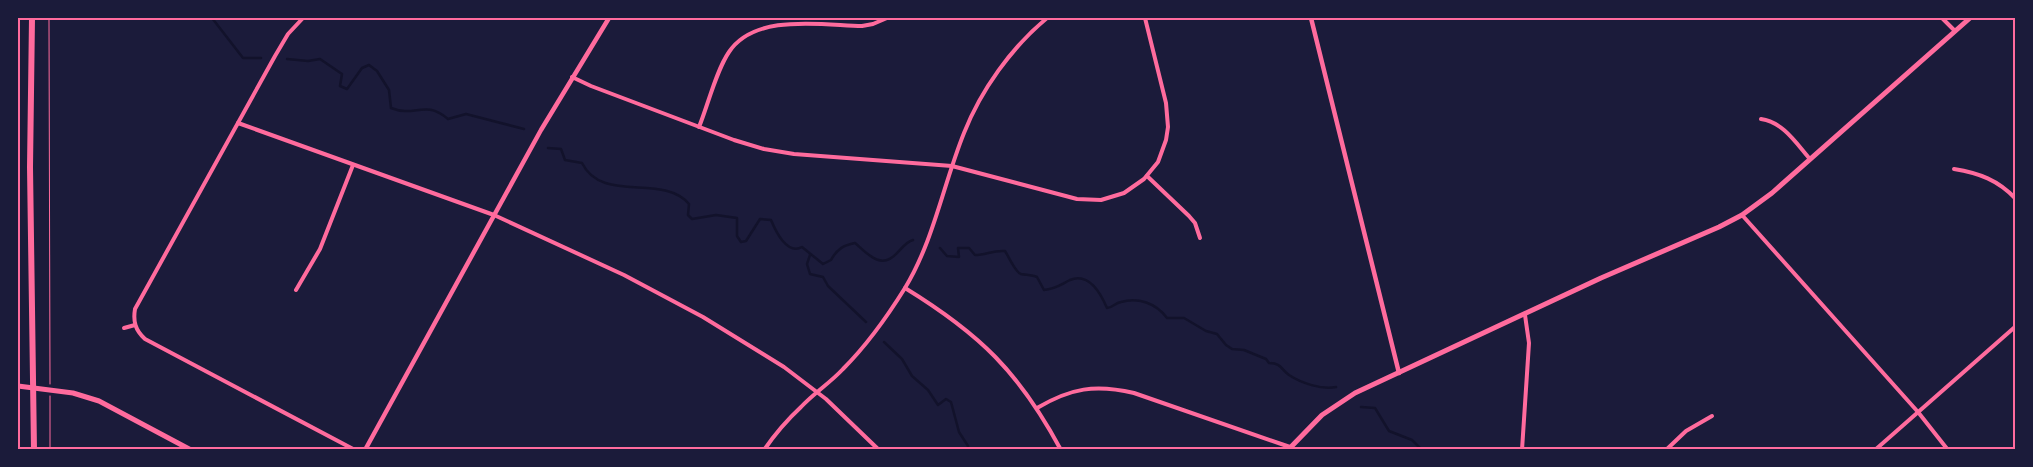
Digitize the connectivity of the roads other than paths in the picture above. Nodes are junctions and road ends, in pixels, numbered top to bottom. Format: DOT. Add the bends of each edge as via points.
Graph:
graph roads {
  1 [pos="32,18"];
  2 [pos="303,18"];
  3 [pos="609,18"];
  4 [pos="887,18"];
  5 [pos="1047,18"];
  6 [pos="1145,18"];
  7 [pos="1311,18"];
  8 [pos="1942,18"];
  9 [pos="1970,18"];
  10 [pos="1955,31"];
  11 [pos="572,77"];
  12 [pos="1761,119"];
  13 [pos="238,123"];
  14 [pos="699,127"];
  15 [pos="1810,159"];
  16 [pos="353,164"];
  17 [pos="952,166"];
  18 [pos="1954,169"];
  19 [pos="1147,176"];
  20 [pos="2016,199"];
  21 [pos="1742,215"];
  22 [pos="494,216"];
  23 [pos="1200,238"];
  24 [pos="905,288"];
  25 [pos="296,290"];
  26 [pos="1525,315"];
  27 [pos="135,325"];
  28 [pos="2016,326"];
  29 [pos="124,328"];
  30 [pos="1399,373"];
  31 [pos="18,386"];
  32 [pos="818,392"];
  33 [pos="1037,408"];
  34 [pos="1918,412"];
  35 [pos="1712,416"];
  36 [pos="1291,449"];
  37 [pos="34,450"];
  38 [pos="190,450"];
  39 [pos="355,450"];
  40 [pos="365,450"];
  41 [pos="764,450"];
  42 [pos="878,450"];
  43 [pos="1061,450"];
  44 [pos="1522,450"];
  45 [pos="1666,450"];
  46 [pos="1875,450"];
  47 [pos="1948,450"];
  1 -- 37 [label="highway" via="30,167"];
  2 -- 13 [label="street" via="281,45"];
  3 -- 11 [label="street"];
  4 -- 14 [label="street" via="862,26 774,25 752,32 736,44 725,60"];
  5 -- 17 [label="street" via="995,76 972,115"];
  6 -- 19 [label="street" via="1166,103 1168,127 1163,152"];
  7 -- 30 [label="street"];
  8 -- 10 [label="street"];
  9 -- 10 [label="main road"];
  10 -- 15 [label="main road"];
  11 -- 14 [label="street"];
  11 -- 22 [label="street"];
  12 -- 15 [label="street" via="1782,127"];
  13 -- 16 [label="street"];
  13 -- 27 [label="street" via="135,309"];
  14 -- 17 [label="street" via="745,144 794,154"];
  15 -- 21 [label="main road"];
  16 -- 22 [label="street"];
  16 -- 25 [label="street" via="320,249"];
  17 -- 19 [label="street" via="1089,200 1124,193"];
  17 -- 24 [label="street" via="926,245"];
  18 -- 20 [label="street" via="1986,176"];
  19 -- 23 [label="street" via="1195,223"];
  21 -- 26 [label="main road"];
  21 -- 34 [label="street"];
  22 -- 32 [label="street" via="624,275 703,317 762,352"];
  22 -- 40 [label="street"];
  24 -- 32 [label="street" via="880,326"];
  24 -- 33 [label="street" via="956,320 984,345"];
  26 -- 30 [label="main road"];
  26 -- 44 [label="street" via="1529,343"];
  27 -- 29 [label="street"];
  27 -- 39 [label="street" via="145,339"];
  28 -- 34 [label="street"];
  30 -- 36 [label="main road" via="1339,402 1322,415"];
  31 -- 38 [label="main road" via="99,401"];
  32 -- 41 [label="street" via="788,419"];
  32 -- 42 [label="street"];
  33 -- 36 [label="street" via="1076,390 1119,390"];
  33 -- 43 [label="street"];
  34 -- 46 [label="street"];
  34 -- 47 [label="street"];
  35 -- 45 [label="street" via="1686,432"];
}
